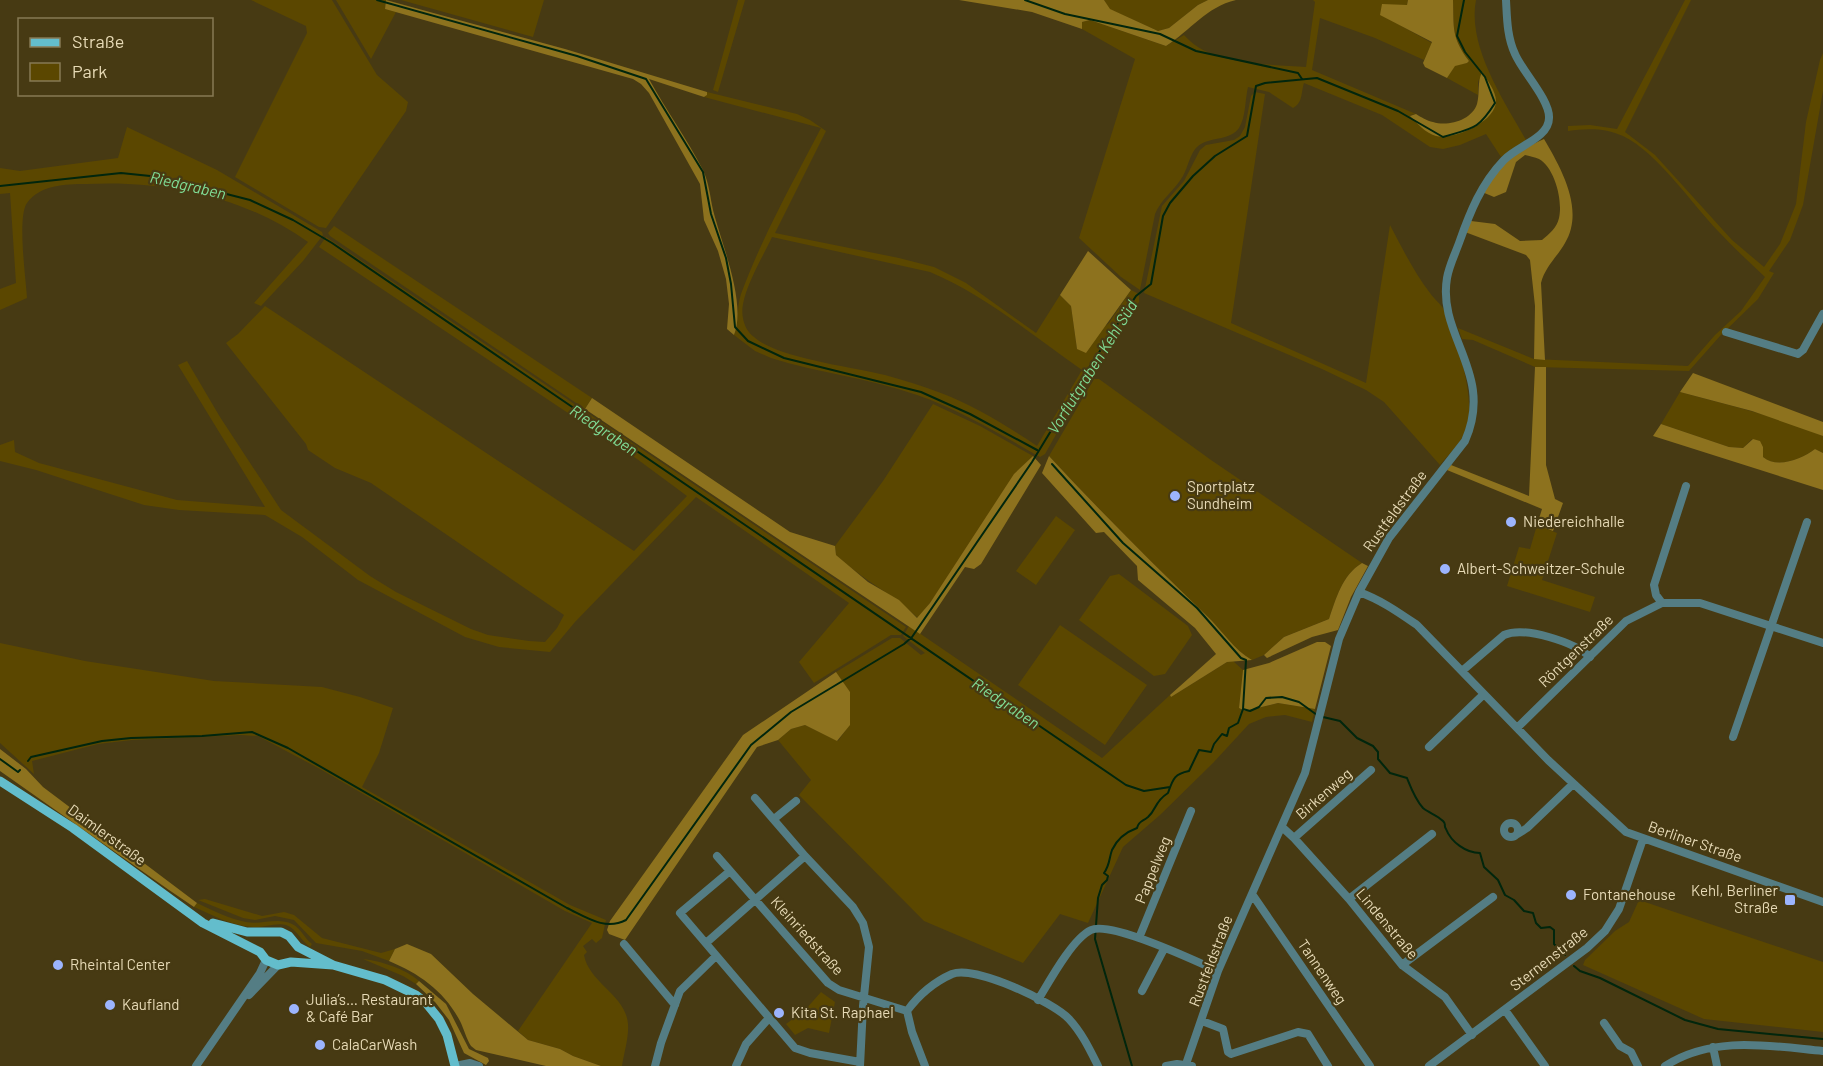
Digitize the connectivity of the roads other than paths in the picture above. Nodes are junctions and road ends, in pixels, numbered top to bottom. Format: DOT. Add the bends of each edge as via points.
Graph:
graph roads {
  1 [pos="1506,0"];
  2 [pos="1823,314"];
  3 [pos="1726,333"];
  4 [pos="1686,486"];
  5 [pos="1807,522"];
  6 [pos="1359,592"];
  7 [pos="1662,603"];
  8 [pos="1772,626"];
  9 [pos="1823,643"];
  10 [pos="1590,657"];
  11 [pos="1462,671"];
  12 [pos="1484,694"];
  13 [pos="1517,728"];
  14 [pos="1733,737"];
  15 [pos="1429,747"];
  16 [pos="1371,771"];
  17 [pos="1,783"];
  18 [pos="1573,783"];
  19 [pos="755,798"];
  20 [pos="796,801"];
  21 [pos="1191,811"];
  22 [pos="774,819"];
  23 [pos="1282,827"];
  24 [pos="1432,834"];
  25 [pos="1516,835"];
  26 [pos="1294,838"];
  27 [pos="1643,839"];
  28 [pos="717,856"];
  29 [pos="805,856"];
  30 [pos="730,871"];
  31 [pos="1252,894"];
  32 [pos="1493,897"];
  33 [pos="1349,899"];
  34 [pos="756,900"];
  35 [pos="1823,902"];
  36 [pos="194,917"];
  37 [pos="270,933"];
  38 [pos="1139,938"];
  39 [pos="706,943"];
  40 [pos="624,944"];
  41 [pos="298,947"];
  42 [pos="1164,949"];
  43 [pos="263,956"];
  44 [pos="716,956"];
  45 [pos="291,962"];
  46 [pos="278,965"];
  47 [pos="333,965"];
  48 [pos="1402,965"];
  49 [pos="1218,971"];
  50 [pos="1142,991"];
  51 [pos="864,998"];
  52 [pos="1038,1000"];
  53 [pos="675,1005"];
  54 [pos="235,1008"];
  55 [pos="1504,1010"];
  56 [pos="907,1011"];
  57 [pos="769,1018"];
  58 [pos="1202,1021"];
  59 [pos="1604,1023"];
  60 [pos="1472,1035"];
  61 [pos="1713,1047"];
  62 [pos="1823,1051"];
  63 [pos="860,1064"];
  64 [pos="1189,1065"];
  65 [pos="196,1066"];
  66 [pos="455,1066"];
  67 [pos="479,1066"];
  68 [pos="655,1066"];
  69 [pos="736,1066"];
  70 [pos="925,1066"];
  71 [pos="1098,1066"];
  72 [pos="1166,1066"];
  73 [pos="1328,1066"];
  74 [pos="1370,1066"];
  75 [pos="1429,1066"];
  76 [pos="1545,1066"];
  77 [pos="1638,1066"];
  78 [pos="1665,1066"];
  79 [pos="1717,1066"];
  1 -- 6 [label="street, Rustfeldstraße" via="1514,53 1545,104 1547,128 1507,157 1490,176 1473,205 1448,277 1446,301 1472,381 1472,426 1465,441 1389,538"];
  2 -- 3 [label="street" via="1798,354"];
  4 -- 7 [label="street" via="1654,585"];
  5 -- 8 [label="street"];
  6 -- 11 [label="street, Berliner Straße" via="1395,609"];
  6 -- 23 [label="street, Rustfeldstraße" via="1340,639 1305,773"];
  7 -- 8 [label="street, Röntgenstraße" via="1700,603"];
  7 -- 10 [label="street, Röntgenstraße" via="1626,621"];
  8 -- 9 [label="street, Röntgenstraße"];
  8 -- 14 [label="street"];
  10 -- 11 [label="street" via="1581,649 1532,633 1512,632"];
  10 -- 13 [label="street, Röntgenstraße"];
  11 -- 12 [label="street, Berliner Straße"];
  12 -- 13 [label="street, Berliner Straße"];
  12 -- 15 [label="street"];
  13 -- 18 [label="street, Berliner Straße"];
  16 -- 26 [label="street, Birkenweg"];
  17 -- 36 [label="main road, Daimlerstraße" via="73,828"];
  18 -- 25 [label="street"];
  18 -- 27 [label="street, Berliner Straße" via="1613,822"];
  19 -- 22 [label="street"];
  20 -- 22 [label="street"];
  21 -- 38 [label="street, Pappelweg"];
  22 -- 29 [label="street"];
  23 -- 26 [label="street, Lindenstraße"];
  23 -- 31 [label="street, Rustfeldstraße"];
  24 -- 33 [label="street"];
  26 -- 33 [label="street, Lindenstraße"];
  27 -- 35 [label="street, Berliner Straße"];
  27 -- 55 [label="street, Sternenstraße" via="1619,909 1605,931"];
  28 -- 30 [label="street, Kleinriedstraße"];
  29 -- 34 [label="street"];
  29 -- 51 [label="street" via="863,923 869,947"];
  30 -- 34 [label="street, Kleinriedstraße"];
  30 -- 39 [label="street" via="680,913"];
  31 -- 49 [label="street, Rustfeldstraße"];
  31 -- 74 [label="street, Tannenweg"];
  32 -- 48 [label="street"];
  33 -- 48 [label="street, Lindenstraße"];
  34 -- 39 [label="street, Kleinriedstraße"];
  34 -- 51 [label="street, Kleinriedstraße" via="828,983"];
  36 -- 37 [label="main road, Daimlerstraße" via="247,932"];
  36 -- 43 [label="main road, Daimlerstraße"];
  37 -- 41 [label="main road, Daimlerstraße" via="289,936"];
  37 -- 43 [label="main road" via="261,943"];
  38 -- 42 [label="street"];
  38 -- 52 [label="street" via="1101,927 1091,930 1059,966"];
  39 -- 44 [label="street"];
  40 -- 53 [label="street"];
  41 -- 45 [label="main road"];
  41 -- 47 [label="main road, Daimlerstraße"];
  42 -- 49 [label="street"];
  42 -- 50 [label="street"];
  43 -- 46 [label="main road, Daimlerstraße"];
  43 -- 54 [label="street" via="260,972"];
  44 -- 53 [label="street" via="680,991"];
  44 -- 57 [label="street"];
  45 -- 46 [label="main road, Daimlerstraße"];
  45 -- 47 [label="main road, Daimlerstraße"];
  46 -- 54 [label="street"];
  47 -- 66 [label="main road, Daimlerstraße" via="386,980 426,1003 447,1035"];
  48 -- 60 [label="street, Lindenstraße" via="1445,998"];
  49 -- 58 [label="street, Rustfeldstraße"];
  51 -- 56 [label="street, Kleinriedstraße"];
  51 -- 63 [label="street"];
  52 -- 56 [label="street" via="1010,985 960,973 923,992"];
  52 -- 71 [label="street" via="1067,1017 1077,1028"];
  53 -- 68 [label="street"];
  54 -- 65 [label="street"];
  55 -- 60 [label="street, Sternenstraße"];
  55 -- 76 [label="street"];
  56 -- 70 [label="street"];
  57 -- 63 [label="street" via="795,1047"];
  57 -- 69 [label="street" via="746,1044"];
  58 -- 64 [label="street, Rustfeldstraße"];
  58 -- 73 [label="street" via="1223,1029 1231,1054 1304,1032"];
  59 -- 77 [label="street" via="1620,1046 1631,1052"];
  60 -- 75 [label="street, Sternenstraße"];
  61 -- 62 [label="street" via="1749,1045"];
  61 -- 78 [label="street"];
  61 -- 79 [label="street"];
  64 -- 72 [label="street"];
  66 -- 67 [label="street"];
}
